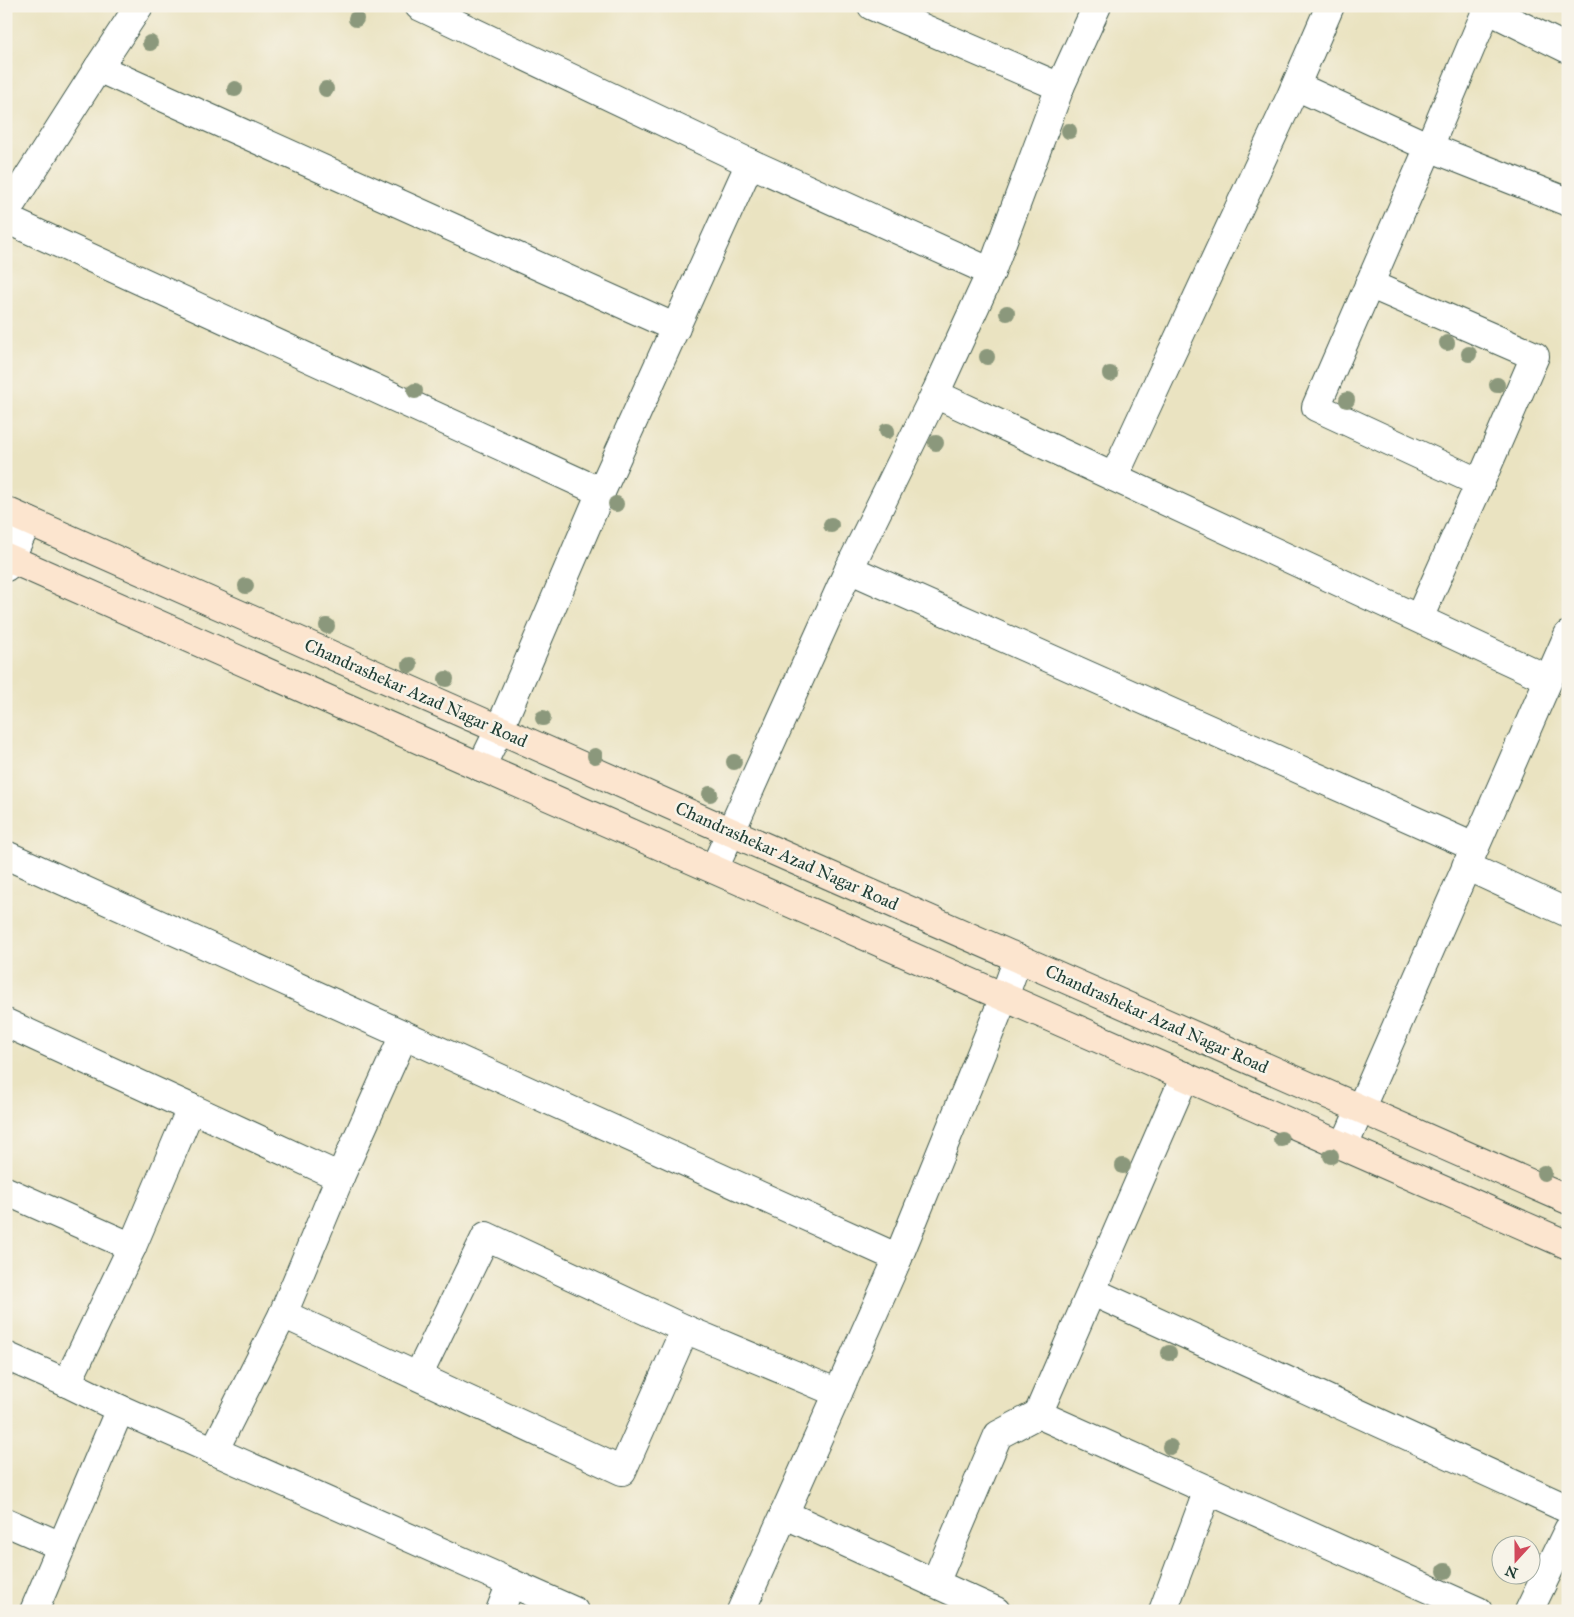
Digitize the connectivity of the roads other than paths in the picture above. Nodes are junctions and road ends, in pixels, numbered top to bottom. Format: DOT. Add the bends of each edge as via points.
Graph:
graph roads {
  1 [pos="139,6"];
  2 [pos="419,6"];
  3 [pos="872,6"];
  4 [pos="1097,6"];
  5 [pos="1330,6"];
  6 [pos="1488,8"];
  7 [pos="1568,49"];
  8 [pos="98,68"];
  9 [pos="1296,86"];
  10 [pos="1060,87"];
  11 [pos="1429,147"];
  12 [pos="750,163"];
  13 [pos="1568,202"];
  14 [pos="6,212"];
  15 [pos="6,219"];
  16 [pos="991,272"];
  17 [pos="1369,284"];
  18 [pos="676,328"];
  19 [pos="934,394"];
  20 [pos="1114,477"];
  21 [pos="1480,484"];
  22 [pos="601,492"];
  23 [pos="17,516"];
  24 [pos="7,561"];
  25 [pos="849,569"];
  26 [pos="1419,618"];
  27 [pos="1568,635"];
  28 [pos="1548,679"];
  29 [pos="499,730"];
  30 [pos="481,767"];
  31 [pos="730,832"];
  32 [pos="6,855"];
  33 [pos="1470,857"];
  34 [pos="714,869"];
  35 [pos="1568,913"];
  36 [pos="1018,958"];
  37 [pos="1004,997"];
  38 [pos="6,1023"];
  39 [pos="404,1035"];
  40 [pos="1184,1076"];
  41 [pos="191,1108"];
  42 [pos="1361,1109"];
  43 [pos="1344,1146"];
  44 [pos="340,1177"];
  45 [pos="6,1191"];
  46 [pos="1568,1200"];
  47 [pos="1568,1245"];
  48 [pos="132,1247"];
  49 [pos="898,1258"];
  50 [pos="1091,1290"];
  51 [pos="283,1314"];
  52 [pos="685,1329"];
  53 [pos="6,1356"];
  54 [pos="418,1376"];
  55 [pos="67,1383"];
  56 [pos="838,1393"];
  57 [pos="120,1409"];
  58 [pos="1038,1414"];
  59 [pos="214,1451"];
  60 [pos="1208,1490"];
  61 [pos="1568,1509"];
  62 [pos="784,1514"];
  63 [pos="6,1522"];
  64 [pos="1568,1530"];
  65 [pos="61,1546"];
  66 [pos="512,1583"];
  67 [pos="935,1583"];
  68 [pos="965,1604"];
  69 [pos="34,1611"];
  70 [pos="500,1611"];
  71 [pos="574,1611"];
  72 [pos="741,1611"];
  73 [pos="996,1611"];
  74 [pos="1163,1611"];
  75 [pos="1478,1611"];
  76 [pos="1529,1611"];
  1 -- 8 [label="street"];
  2 -- 12 [label="street"];
  3 -- 10 [label="street"];
  4 -- 10 [label="street"];
  5 -- 9 [label="street"];
  6 -- 7 [label="street"];
  6 -- 11 [label="street"];
  8 -- 14 [label="street"];
  8 -- 18 [label="street"];
  9 -- 11 [label="street"];
  9 -- 20 [label="street"];
  10 -- 16 [label="street"];
  11 -- 13 [label="street"];
  11 -- 17 [label="street"];
  12 -- 16 [label="street"];
  12 -- 18 [label="street"];
  15 -- 22 [label="street"];
  16 -- 19 [label="street"];
  17 -- 21 [label="street" via="1316,407"];
  17 -- 21 [label="street" via="1536,356"];
  18 -- 22 [label="street"];
  19 -- 20 [label="street"];
  19 -- 25 [label="street"];
  20 -- 26 [label="street"];
  21 -- 26 [label="street"];
  22 -- 29 [label="street"];
  23 -- 24 [label="street"];
  23 -- 29 [label="street, Chandrashekar Azad Nagar Road"];
  24 -- 30 [label="street"];
  25 -- 31 [label="street"];
  25 -- 33 [label="street"];
  26 -- 28 [label="street"];
  27 -- 28 [label="street"];
  28 -- 33 [label="street"];
  29 -- 30 [label="street"];
  29 -- 31 [label="street, Chandrashekar Azad Nagar Road"];
  30 -- 34 [label="street"];
  31 -- 34 [label="street"];
  31 -- 36 [label="street, Chandrashekar Azad Nagar Road"];
  32 -- 39 [label="street"];
  33 -- 35 [label="street"];
  33 -- 42 [label="street"];
  34 -- 37 [label="street"];
  36 -- 37 [label="street"];
  36 -- 42 [label="street, Chandrashekar Azad Nagar Road"];
  37 -- 40 [label="street"];
  37 -- 49 [label="street"];
  38 -- 41 [label="street"];
  39 -- 44 [label="street"];
  39 -- 49 [label="street"];
  40 -- 43 [label="street"];
  40 -- 50 [label="street"];
  41 -- 44 [label="street"];
  41 -- 48 [label="street"];
  42 -- 43 [label="street"];
  42 -- 46 [label="street, Chandrashekar Azad Nagar Road"];
  43 -- 47 [label="street"];
  44 -- 51 [label="street"];
  45 -- 48 [label="street"];
  48 -- 55 [label="street"];
  49 -- 56 [label="street"];
  50 -- 58 [label="street"];
  50 -- 61 [label="street"];
  51 -- 54 [label="street"];
  51 -- 59 [label="street"];
  52 -- 54 [label="street" via="486,1236"];
  52 -- 54 [label="street" via="622,1471"];
  52 -- 56 [label="street"];
  53 -- 55 [label="street"];
  55 -- 57 [label="street"];
  56 -- 62 [label="street"];
  57 -- 59 [label="street"];
  57 -- 65 [label="street"];
  58 -- 60 [label="street"];
  58 -- 67 [label="street" via="998,1435"];
  59 -- 66 [label="street"];
  60 -- 74 [label="street"];
  60 -- 75 [label="street"];
  62 -- 67 [label="street"];
  62 -- 72 [label="street"];
  63 -- 65 [label="street"];
  64 -- 76 [label="street"];
  65 -- 69 [label="street"];
  66 -- 70 [label="street"];
  66 -- 71 [label="street"];
  67 -- 68 [label="street"];
  68 -- 73 [label="street"];
}
